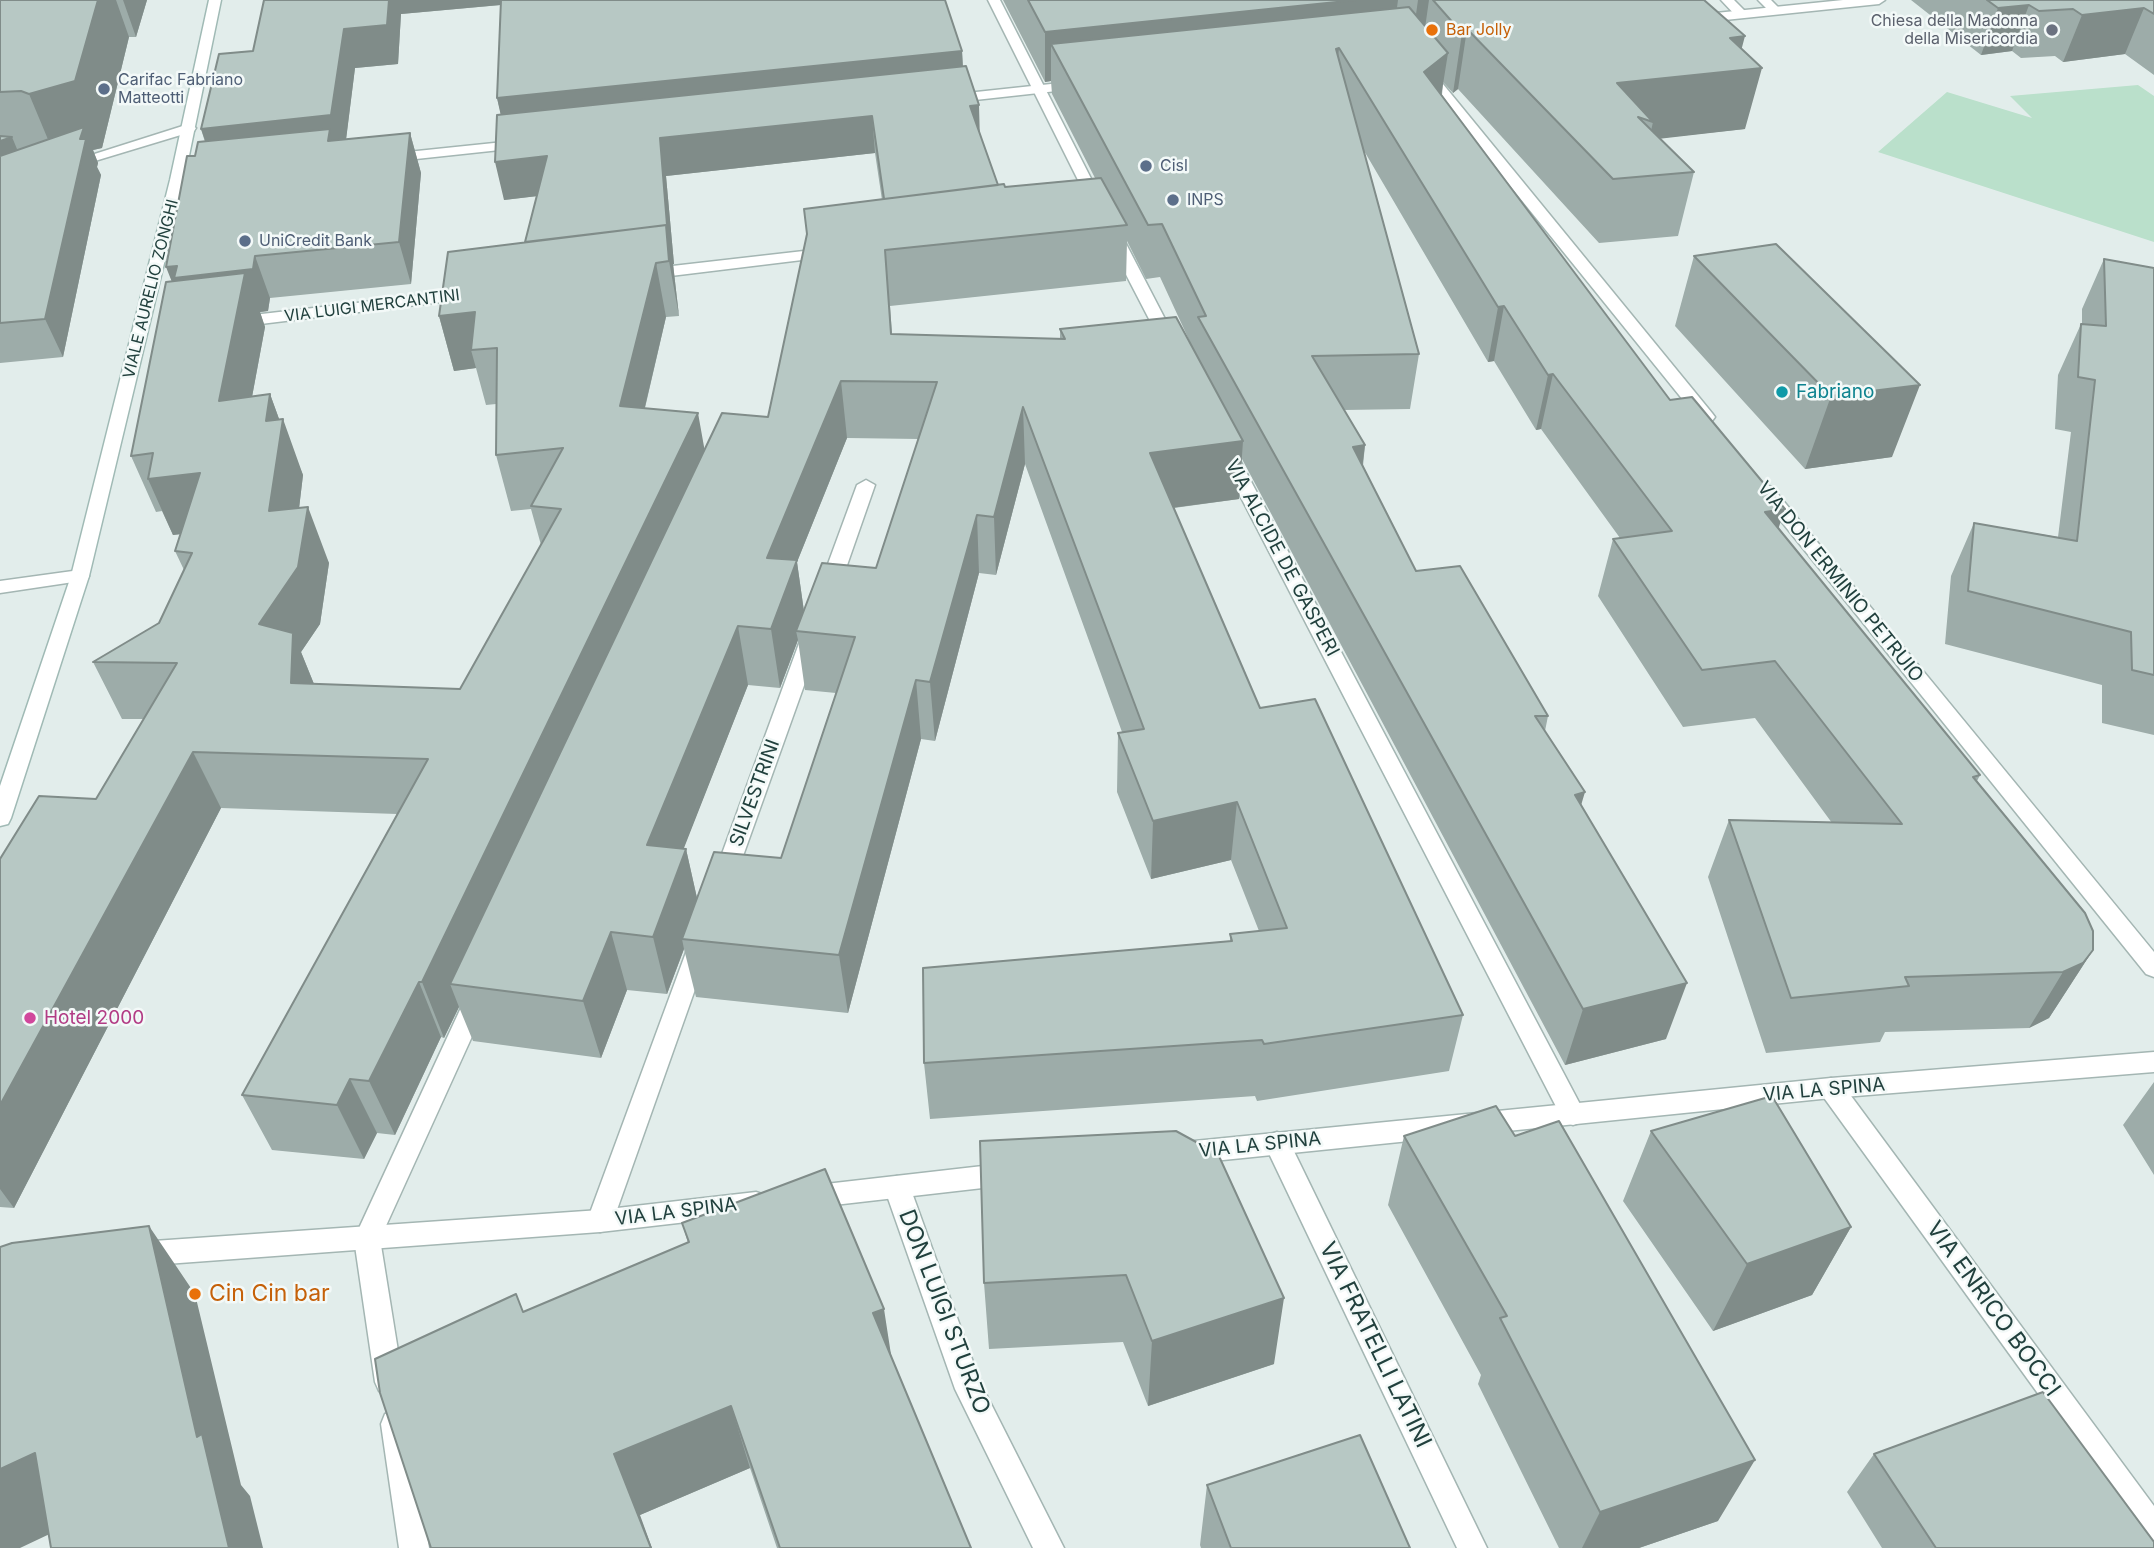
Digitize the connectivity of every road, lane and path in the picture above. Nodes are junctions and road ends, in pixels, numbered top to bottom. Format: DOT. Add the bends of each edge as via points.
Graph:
graph roads {
  1 [pos="215,0"];
  2 [pos="994,0"];
  3 [pos="1727,0"];
  4 [pos="1764,0"];
  5 [pos="1879,0"];
  6 [pos="1776,11"];
  7 [pos="1742,15"];
  8 [pos="1675,22"];
  9 [pos="1416,60"];
  10 [pos="1093,83"];
  11 [pos="1038,89"];
  12 [pos="927,101"];
  13 [pos="189,128"];
  14 [pos="539,142"];
  15 [pos="372,160"];
  16 [pos="61,165"];
  17 [pos="843,251"];
  18 [pos="623,277"];
  19 [pos="485,293"];
  20 [pos="223,324"];
  21 [pos="1176,355"];
  22 [pos="1714,428"];
  23 [pos="1221,441"];
  24 [pos="1758,482"];
  25 [pos="866,485"];
  26 [pos="80,576"];
  27 [pos="0,587"];
  28 [pos="0,818"];
  29 [pos="714,905"];
  30 [pos="705,932"];
  31 [pos="2154,968"];
  32 [pos="488,974"];
  33 [pos="2154,1062"];
  34 [pos="1831,1088"];
  35 [pos="1573,1115"];
  36 [pos="1277,1143"];
  37 [pos="1155,1157"];
  38 [pos="1032,1171"];
  39 [pos="897,1187"];
  40 [pos="600,1221"];
  41 [pos="367,1239"];
  42 [pos="112,1261"];
  43 [pos="2154,1530"];
  44 [pos="414,1548"];
  45 [pos="1049,1548"];
  46 [pos="1472,1548"];
  1 -- 13 [label="street, VIALE AURELIO ZONGHI"];
  2 -- 11 [label="street"];
  3 -- 7 [label="street"];
  4 -- 6 [label="street"];
  5 -- 6 [label="street"];
  6 -- 7 [label="street"];
  7 -- 8 [label="street"];
  9 -- 22 [label="street"];
  10 -- 11 [label="street"];
  11 -- 12 [label="street"];
  11 -- 21 [label="street"];
  13 -- 16 [label="street"];
  13 -- 26 [label="street, VIALE AURELIO ZONGHI" via="183,180 147,333"];
  14 -- 15 [label="street"];
  17 -- 18 [label="street"];
  19 -- 20 [label="street, VIA LUIGI MERCANTINI"];
  23 -- 35 [label="street, VIA ALCIDE DE GASPERI"];
  24 -- 31 [label="street, VIA DON ERMINIO PETRUIO"];
  25 -- 29 [label="street, SILVESTRINI"];
  26 -- 27 [label="street"];
  26 -- 28 [label="street, VIALE AURELIO ZONGHI"];
  30 -- 40 [label="street"];
  32 -- 41 [label="street"];
  33 -- 34 [label="street, VIA LA SPINA"];
  34 -- 35 [label="street, VIA LA SPINA"];
  34 -- 43 [label="street, VIA ENRICO BOCCI"];
  35 -- 36 [label="street, VIA LA SPINA"];
  36 -- 37 [label="street, VIA LA SPINA"];
  36 -- 46 [label="street, VIA FRATELLI LATINI"];
  38 -- 39 [label="street, VIA LA SPINA"];
  39 -- 40 [label="street, VIA LA SPINA"];
  39 -- 45 [label="street, DON LUIGI STURZO" via="969,1389"];
  40 -- 41 [label="street, VIA LA SPINA"];
  41 -- 42 [label="street, VIA LA SPINA" via="152,1252"];
  41 -- 44 [label="street"];
}
